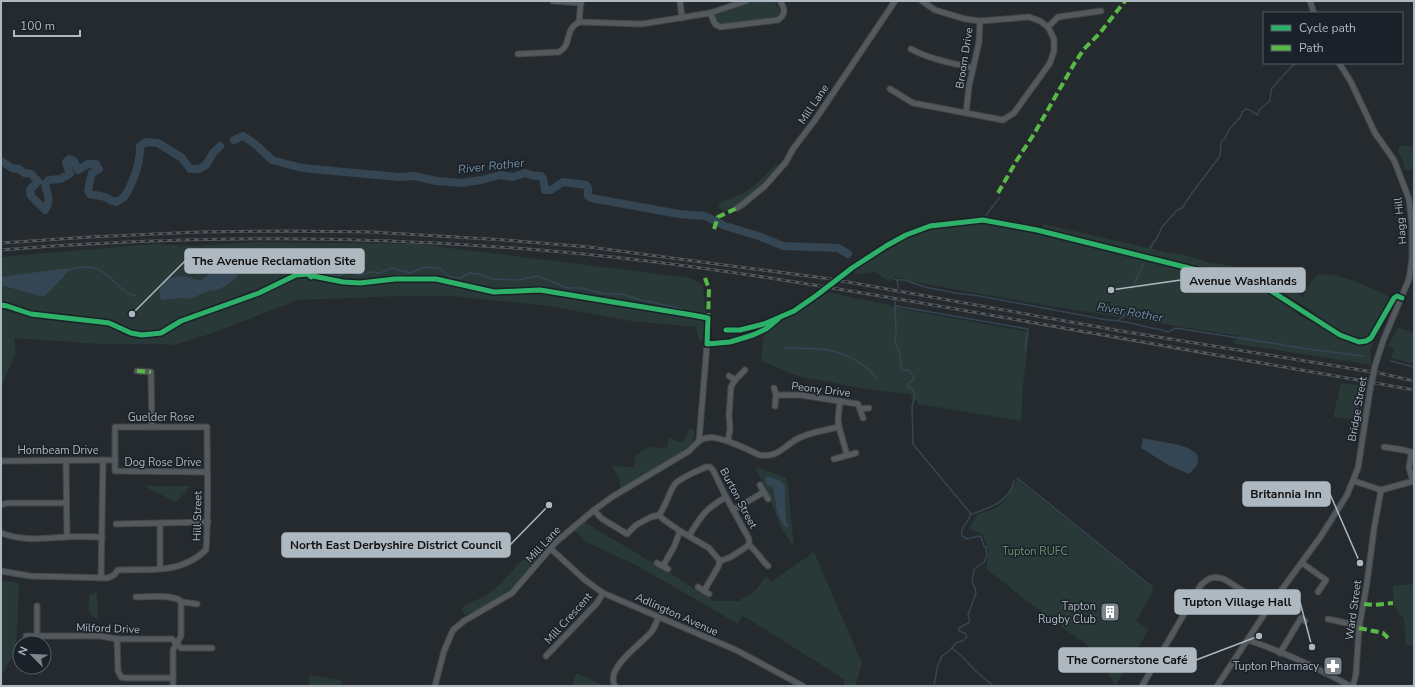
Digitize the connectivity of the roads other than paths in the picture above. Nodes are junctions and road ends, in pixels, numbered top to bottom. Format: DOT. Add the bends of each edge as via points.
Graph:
graph roads {
  1 [pos="553,1"];
  2 [pos="680,1"];
  3 [pos="746,1"];
  4 [pos="780,1"];
  5 [pos="895,1"];
  6 [pos="922,1"];
  7 [pos="1310,1"];
  8 [pos="581,2"];
  9 [pos="1102,11"];
  10 [pos="1314,12"];
  11 [pos="710,13"];
  12 [pos="682,18"];
  13 [pos="980,21"];
  14 [pos="580,22"];
  15 [pos="1048,27"];
  16 [pos="911,49"];
  17 [pos="518,54"];
  18 [pos="1340,64"];
  19 [pos="973,68"];
  20 [pos="890,89"];
  21 [pos="966,112"];
  22 [pos="737,208"];
  23 [pos="1383,341"];
  24 [pos="707,344"];
  25 [pos="745,370"];
  26 [pos="137,371"];
  27 [pos="729,376"];
  28 [pos="735,380"];
  29 [pos="774,388"];
  30 [pos="776,395"];
  31 [pos="840,401"];
  32 [pos="775,406"];
  33 [pos="869,408"];
  34 [pos="860,409"];
  35 [pos="863,418"];
  36 [pos="115,427"];
  37 [pos="152,427"];
  38 [pos="207,427"];
  39 [pos="839,427"];
  40 [pos="699,441"];
  41 [pos="728,442"];
  42 [pos="1384,447"];
  43 [pos="856,453"];
  44 [pos="847,455"];
  45 [pos="834,459"];
  46 [pos="66,460"];
  47 [pos="102,460"];
  48 [pos="115,460"];
  49 [pos="1,461"];
  50 [pos="208,472"];
  51 [pos="1354,481"];
  52 [pos="1414,481"];
  53 [pos="760,485"];
  54 [pos="1381,490"];
  55 [pos="764,492"];
  56 [pos="726,497"];
  57 [pos="768,499"];
  58 [pos="66,503"];
  59 [pos="1,505"];
  60 [pos="594,510"];
  61 [pos="733,510"];
  62 [pos="659,515"];
  63 [pos="208,522"];
  64 [pos="160,523"];
  65 [pos="116,524"];
  66 [pos="680,531"];
  67 [pos="1,533"];
  68 [pos="67,536"];
  69 [pos="689,536"];
  70 [pos="102,537"];
  71 [pos="749,545"];
  72 [pos="551,549"];
  73 [pos="720,561"];
  74 [pos="1302,562"];
  75 [pos="657,563"];
  76 [pos="663,566"];
  77 [pos="768,566"];
  78 [pos="160,569"];
  79 [pos="668,569"];
  80 [pos="1,571"];
  81 [pos="102,578"];
  82 [pos="698,587"];
  83 [pos="704,591"];
  84 [pos="1318,592"];
  85 [pos="603,593"];
  86 [pos="710,594"];
  87 [pos="136,597"];
  88 [pos="182,602"];
  89 [pos="197,604"];
  90 [pos="37,606"];
  91 [pos="1269,608"];
  92 [pos="658,617"];
  93 [pos="1328,619"];
  94 [pos="1303,620"];
  95 [pos="1360,626"];
  96 [pos="37,635"];
  97 [pos="52,636"];
  98 [pos="117,639"];
  99 [pos="1248,640"];
  100 [pos="177,643"];
  101 [pos="212,648"];
  102 [pos="1280,652"];
  103 [pos="546,656"];
  104 [pos="173,678"];
  105 [pos="173,686"];
  106 [pos="435,686"];
  107 [pos="615,686"];
  108 [pos="803,686"];
  109 [pos="1142,686"];
  110 [pos="1217,686"];
  111 [pos="1350,686"];
  112 [pos="1353,686"];
  1 -- 8 [label="street"];
  2 -- 12 [label="street"];
  3 -- 11 [label="street"];
  4 -- 11 [label="street" via="785,11 778,20 720,27 715,24"];
  5 -- 22 [label="street, Mill Lane" via="786,162 765,186"];
  6 -- 13 [label="street, Broom Drive" via="940,12"];
  7 -- 10 [label="street"];
  8 -- 14 [label="street"];
  9 -- 15 [label="street" via="1058,17"];
  11 -- 12 [label="street"];
  12 -- 14 [label="street" via="642,24"];
  13 -- 15 [label="street" via="1024,16 1034,18"];
  13 -- 19 [label="street, Broom Drive"];
  14 -- 17 [label="street" via="574,25 564,49 559,52"];
  15 -- 21 [label="street" via="1054,39 1050,63 1014,113 1003,120"];
  16 -- 19 [label="street"];
  18 -- 23 [label="street, Hagg Hill" via="1375,133 1394,160 1409,199 1413,241 1409,279"];
  19 -- 21 [label="street, Broom Drive"];
  20 -- 21 [label="street" via="913,103"];
  23 -- 51 [label="street, Bridge Street, bridge" via="1370,390"];
  24 -- 40 [label="street"];
  25 -- 28 [label="street"];
  26 -- 37 [label="street" via="151,372"];
  27 -- 28 [label="street"];
  28 -- 41 [label="street" via="729,400"];
  29 -- 30 [label="street, Peony Drive"];
  30 -- 31 [label="street, Peony Drive" via="800,395"];
  30 -- 32 [label="street, Peony Drive"];
  31 -- 34 [label="street, Peony Drive" via="858,404"];
  31 -- 39 [label="street"];
  33 -- 34 [label="street, Peony Drive"];
  34 -- 35 [label="street, Peony Drive"];
  36 -- 37 [label="street, Guelder Rose"];
  36 -- 48 [label="street, Dog Rose Drive"];
  37 -- 38 [label="street, Guelder Rose"];
  38 -- 50 [label="street, Hill Street"];
  39 -- 41 [label="street" via="799,438 773,455 759,455"];
  39 -- 44 [label="street"];
  40 -- 41 [label="street" via="710,437"];
  40 -- 60 [label="street, Mill Lane" via="689,451"];
  42 -- 52 [label="street" via="1411,452 1409,468"];
  43 -- 44 [label="street"];
  44 -- 45 [label="street"];
  46 -- 47 [label="street, Hornbeam Drive"];
  46 -- 49 [label="street, Hornbeam Drive"];
  46 -- 58 [label="street"];
  47 -- 48 [label="street, Hornbeam Drive"];
  47 -- 70 [label="street"];
  48 -- 50 [label="street, Dog Rose Drive" via="115,472"];
  50 -- 63 [label="street, Hill Street"];
  51 -- 54 [label="street"];
  51 -- 74 [label="street, Bridge Street" via="1331,521"];
  52 -- 54 [label="street"];
  53 -- 55 [label="street"];
  54 -- 95 [label="street, Ward Street"];
  55 -- 57 [label="street"];
  55 -- 61 [label="street"];
  56 -- 61 [label="street, Burton Street"];
  56 -- 62 [label="street, Burton Street" via="713,470 706,467 678,481"];
  56 -- 69 [label="street" via="707,509"];
  58 -- 59 [label="street"];
  58 -- 68 [label="street"];
  60 -- 62 [label="street" via="600,518 627,534 636,525"];
  60 -- 72 [label="street, Mill Lane"];
  61 -- 71 [label="street, Burton Street" via="750,539"];
  62 -- 66 [label="street"];
  63 -- 64 [label="street"];
  63 -- 78 [label="street, Hill Street" via="206,550 194,560"];
  64 -- 65 [label="street"];
  64 -- 78 [label="street"];
  66 -- 69 [label="street"];
  66 -- 76 [label="street"];
  67 -- 68 [label="street" via="30,539"];
  68 -- 70 [label="street"];
  69 -- 73 [label="street" via="709,548"];
  70 -- 81 [label="street"];
  71 -- 73 [label="street"];
  71 -- 77 [label="street, Burton Street"];
  72 -- 85 [label="street, Adlington Avenue" via="584,580"];
  72 -- 106 [label="street, Mill Lane" via="512,593 453,630 444,651"];
  73 -- 83 [label="street"];
  74 -- 84 [label="street" via="1326,580"];
  74 -- 91 [label="street, Bridge Street"];
  75 -- 76 [label="street"];
  76 -- 79 [label="street"];
  78 -- 81 [label="street, Hill Street" via="118,570 108,578"];
  80 -- 81 [label="street, Hill Street" via="30,576"];
  82 -- 83 [label="street"];
  83 -- 86 [label="street"];
  85 -- 92 [label="street, Adlington Avenue"];
  85 -- 103 [label="street, Mill Crescent" via="597,603"];
  87 -- 88 [label="street" via="162,597"];
  88 -- 89 [label="street"];
  88 -- 100 [label="street" via="181,636"];
  90 -- 96 [label="street"];
  91 -- 99 [label="street, Bridge Street"];
  91 -- 109 [label="street" via="1224,579 1216,576 1207,578"];
  92 -- 107 [label="street" via="651,632 618,666"];
  92 -- 108 [label="street, Adlington Avenue" via="736,650"];
  93 -- 95 [label="street"];
  94 -- 102 [label="street"];
  95 -- 112 [label="street, Ward Street"];
  97 -- 98 [label="street, Milford Drive" via="100,636"];
  98 -- 100 [label="street, Milford Drive" via="172,639"];
  98 -- 104 [label="street" via="118,671 121,677"];
  99 -- 102 [label="street"];
  99 -- 110 [label="street, Bridge Street"];
  100 -- 101 [label="street, Milford Drive" via="181,648"];
  100 -- 104 [label="street" via="172,650"];
  102 -- 111 [label="street"];
  104 -- 105 [label="street"];
}
